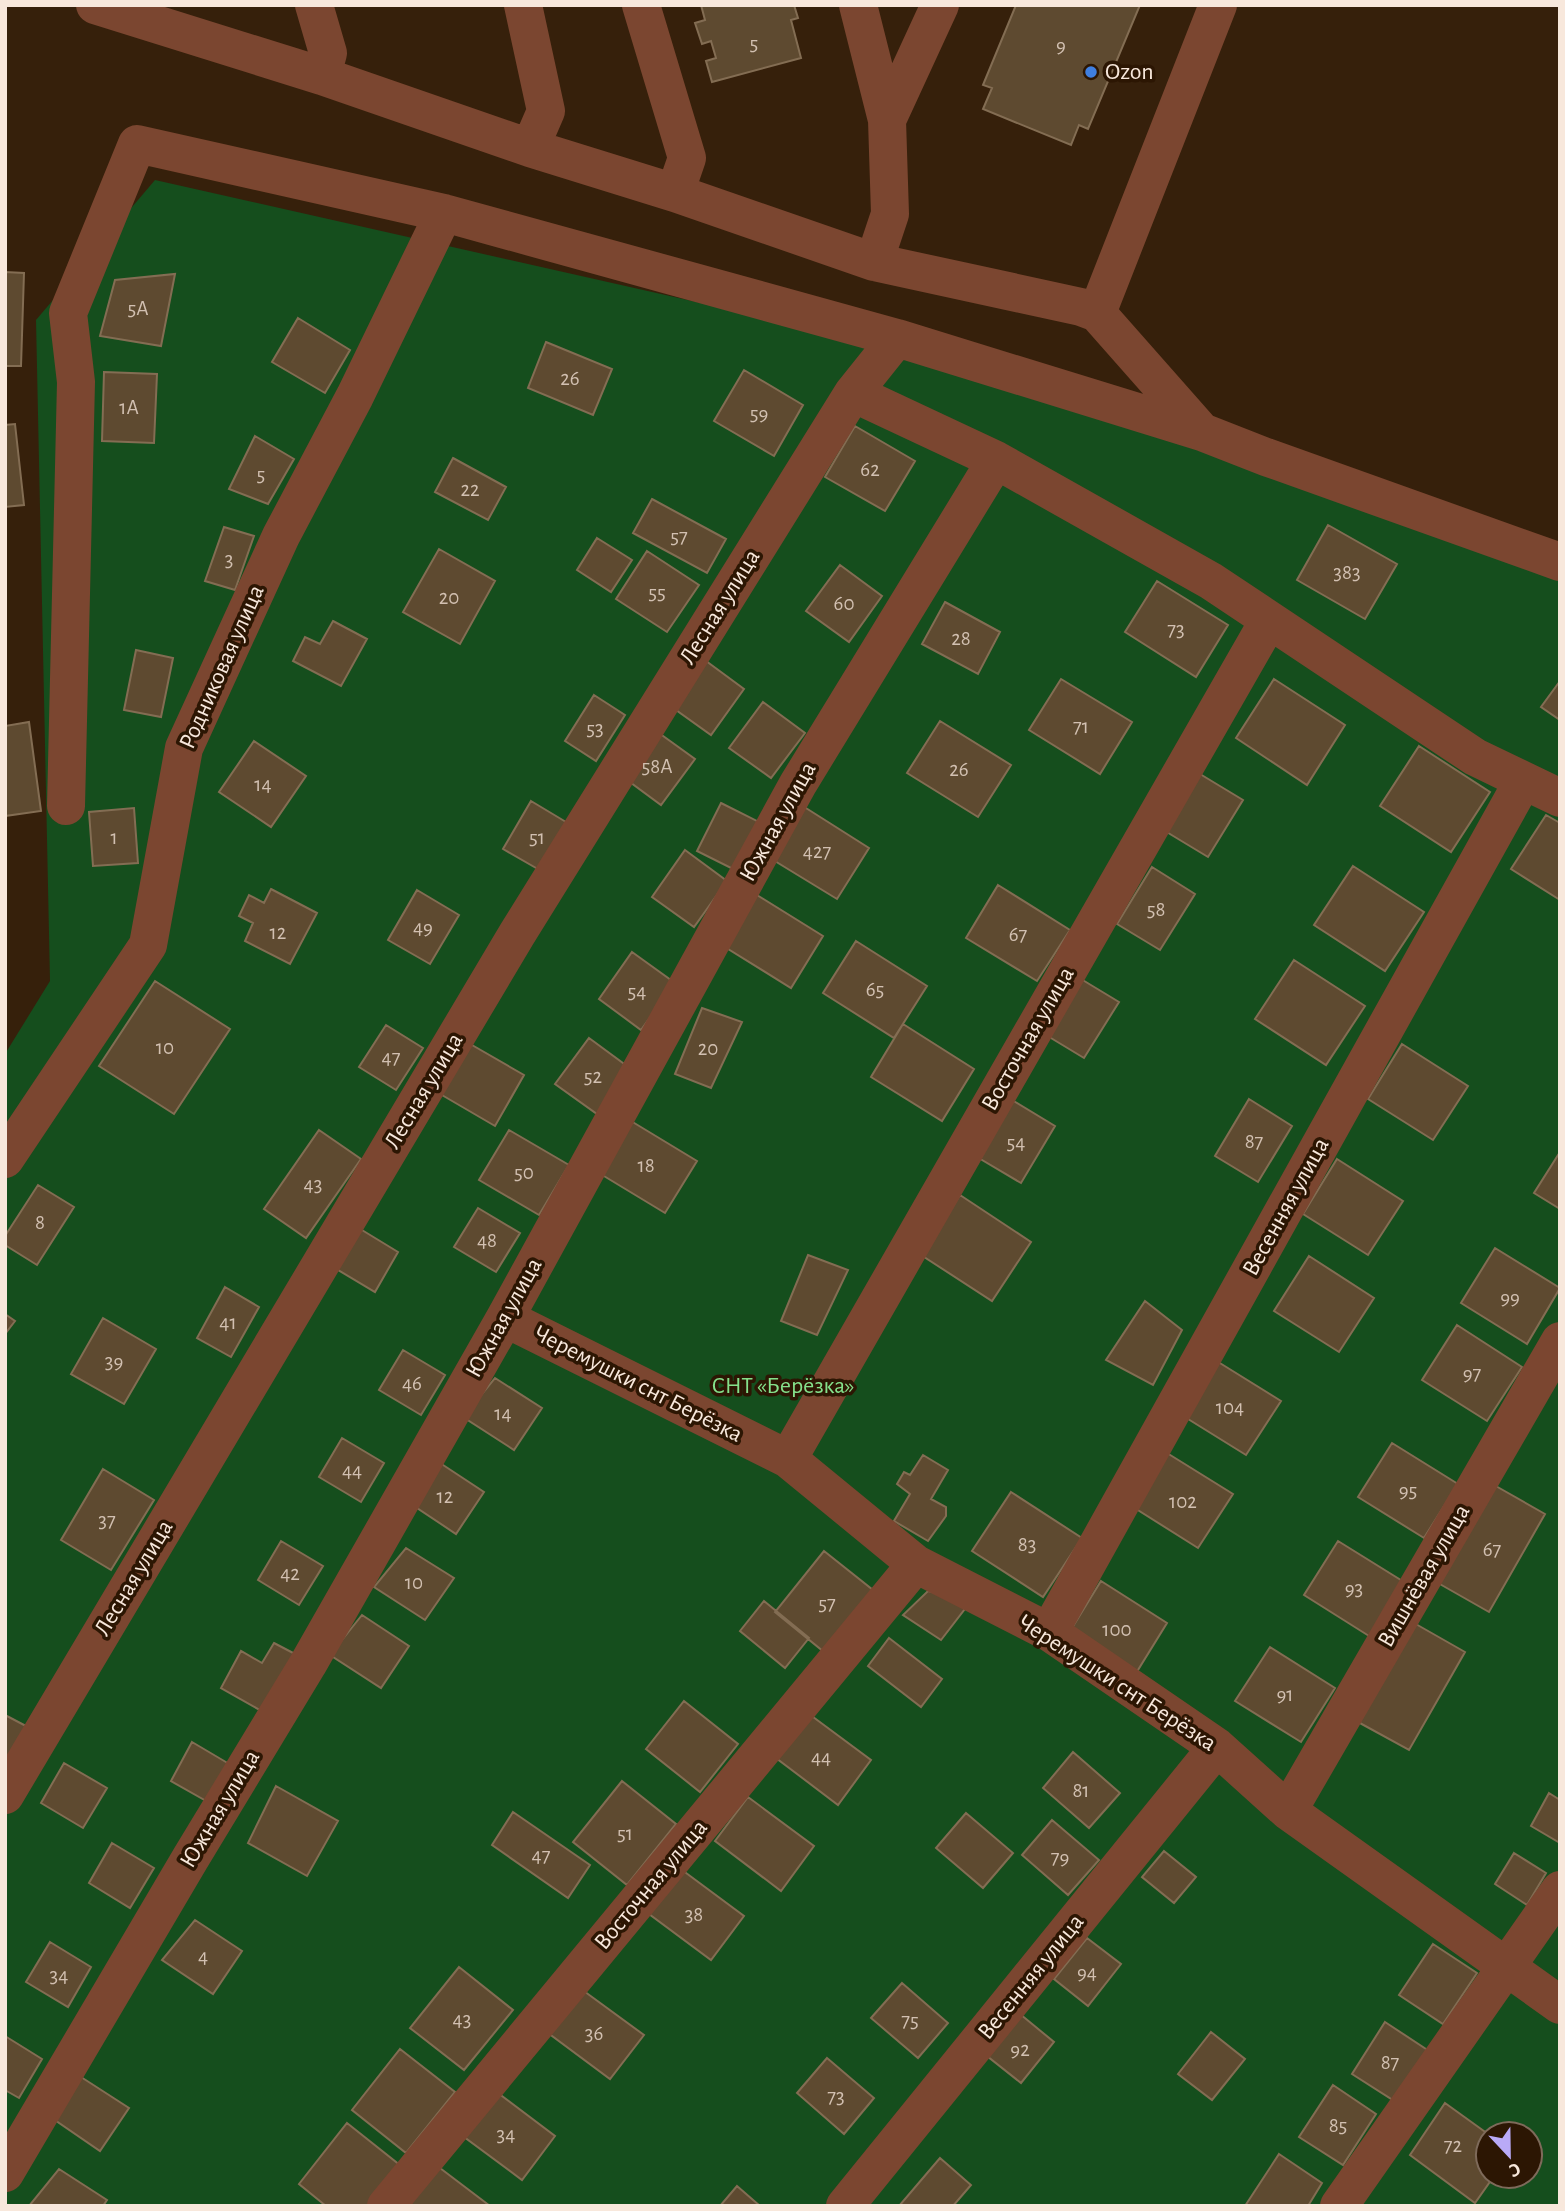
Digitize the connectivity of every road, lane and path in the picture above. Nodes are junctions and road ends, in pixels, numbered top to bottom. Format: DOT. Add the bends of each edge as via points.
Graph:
graph roads {
  1 [pos="94,5"];
  2 [pos="314,5"];
  3 [pos="523,5"];
  4 [pos="641,5"];
  5 [pos="858,5"];
  6 [pos="940,5"];
  7 [pos="1218,5"];
  8 [pos="186,18"];
  9 [pos="321,76"];
  10 [pos="887,120"];
  11 [pos="530,148"];
  12 [pos="675,193"];
  13 [pos="444,214"];
  14 [pos="874,262"];
  15 [pos="1097,313"];
  16 [pos="897,338"];
  17 [pos="853,393"];
  18 [pos="1202,432"];
  19 [pos="996,460"];
  20 [pos="1560,562"];
  21 [pos="1269,620"];
  22 [pos="1523,781"];
  23 [pos="1560,798"];
  24 [pos="66,806"];
  25 [pos="5,1159"];
  26 [pos="505,1318"];
  27 [pos="1560,1341"];
  28 [pos="788,1459"];
  29 [pos="916,1564"];
  30 [pos="1049,1632"];
  31 [pos="1217,1747"];
  32 [pos="5,1795"];
  33 [pos="1288,1811"];
  34 [pos="1560,1890"];
  35 [pos="1506,1965"];
  36 [pos="1560,2005"];
  37 [pos="5,2173"];
  38 [pos="386,2206"];
  39 [pos="845,2206"];
  40 [pos="1339,2206"];
  1 -- 8 [label="street"];
  2 -- 9 [label="street" via="328,53"];
  3 -- 11 [label="street" via="546,111"];
  4 -- 12 [label="street" via="687,158"];
  5 -- 10 [label="street"];
  6 -- 10 [label="street"];
  7 -- 15 [label="street"];
  8 -- 9 [label="street"];
  9 -- 11 [label="street"];
  10 -- 14 [label="street" via="890,214"];
  11 -- 12 [label="street"];
  12 -- 14 [label="street"];
  13 -- 16 [label="street"];
  13 -- 24 [label="street" via="137,144 68,313 76,382"];
  13 -- 25 [label="street, Родниковая улица" via="281,536 184,748 148,945"];
  14 -- 15 [label="street"];
  15 -- 18 [label="street"];
  16 -- 17 [label="street, Лесная улица"];
  16 -- 18 [label="street"];
  17 -- 19 [label="street"];
  17 -- 32 [label="street, Лесная улица" via="517,934"];
  18 -- 20 [label="street"];
  19 -- 21 [label="street"];
  19 -- 26 [label="street, Южная улица" via="799,784"];
  21 -- 22 [label="street" via="1475,757"];
  21 -- 28 [label="street, Восточная улица"];
  22 -- 23 [label="street"];
  22 -- 30 [label="street, Весенняя улица"];
  26 -- 28 [label="street, Черемушки снт Берёзка"];
  26 -- 37 [label="street, Южная улица" via="308,1664"];
  27 -- 33 [label="street, Вишнёвая улица"];
  28 -- 29 [label="street, Черемушки снт Берёзка"];
  29 -- 30 [label="street, Черемушки снт Берёзка"];
  29 -- 38 [label="street, Восточная улица"];
  30 -- 31 [label="street, Черемушки снт Берёзка"];
  31 -- 33 [label="street, Черемушки снт Берёзка"];
  31 -- 39 [label="street, Весенняя улица"];
  33 -- 35 [label="street, Черемушки снт Берёзка"];
  34 -- 35 [label="street"];
  35 -- 36 [label="street, Черемушки снт Берёзка"];
  35 -- 40 [label="street"];
}
